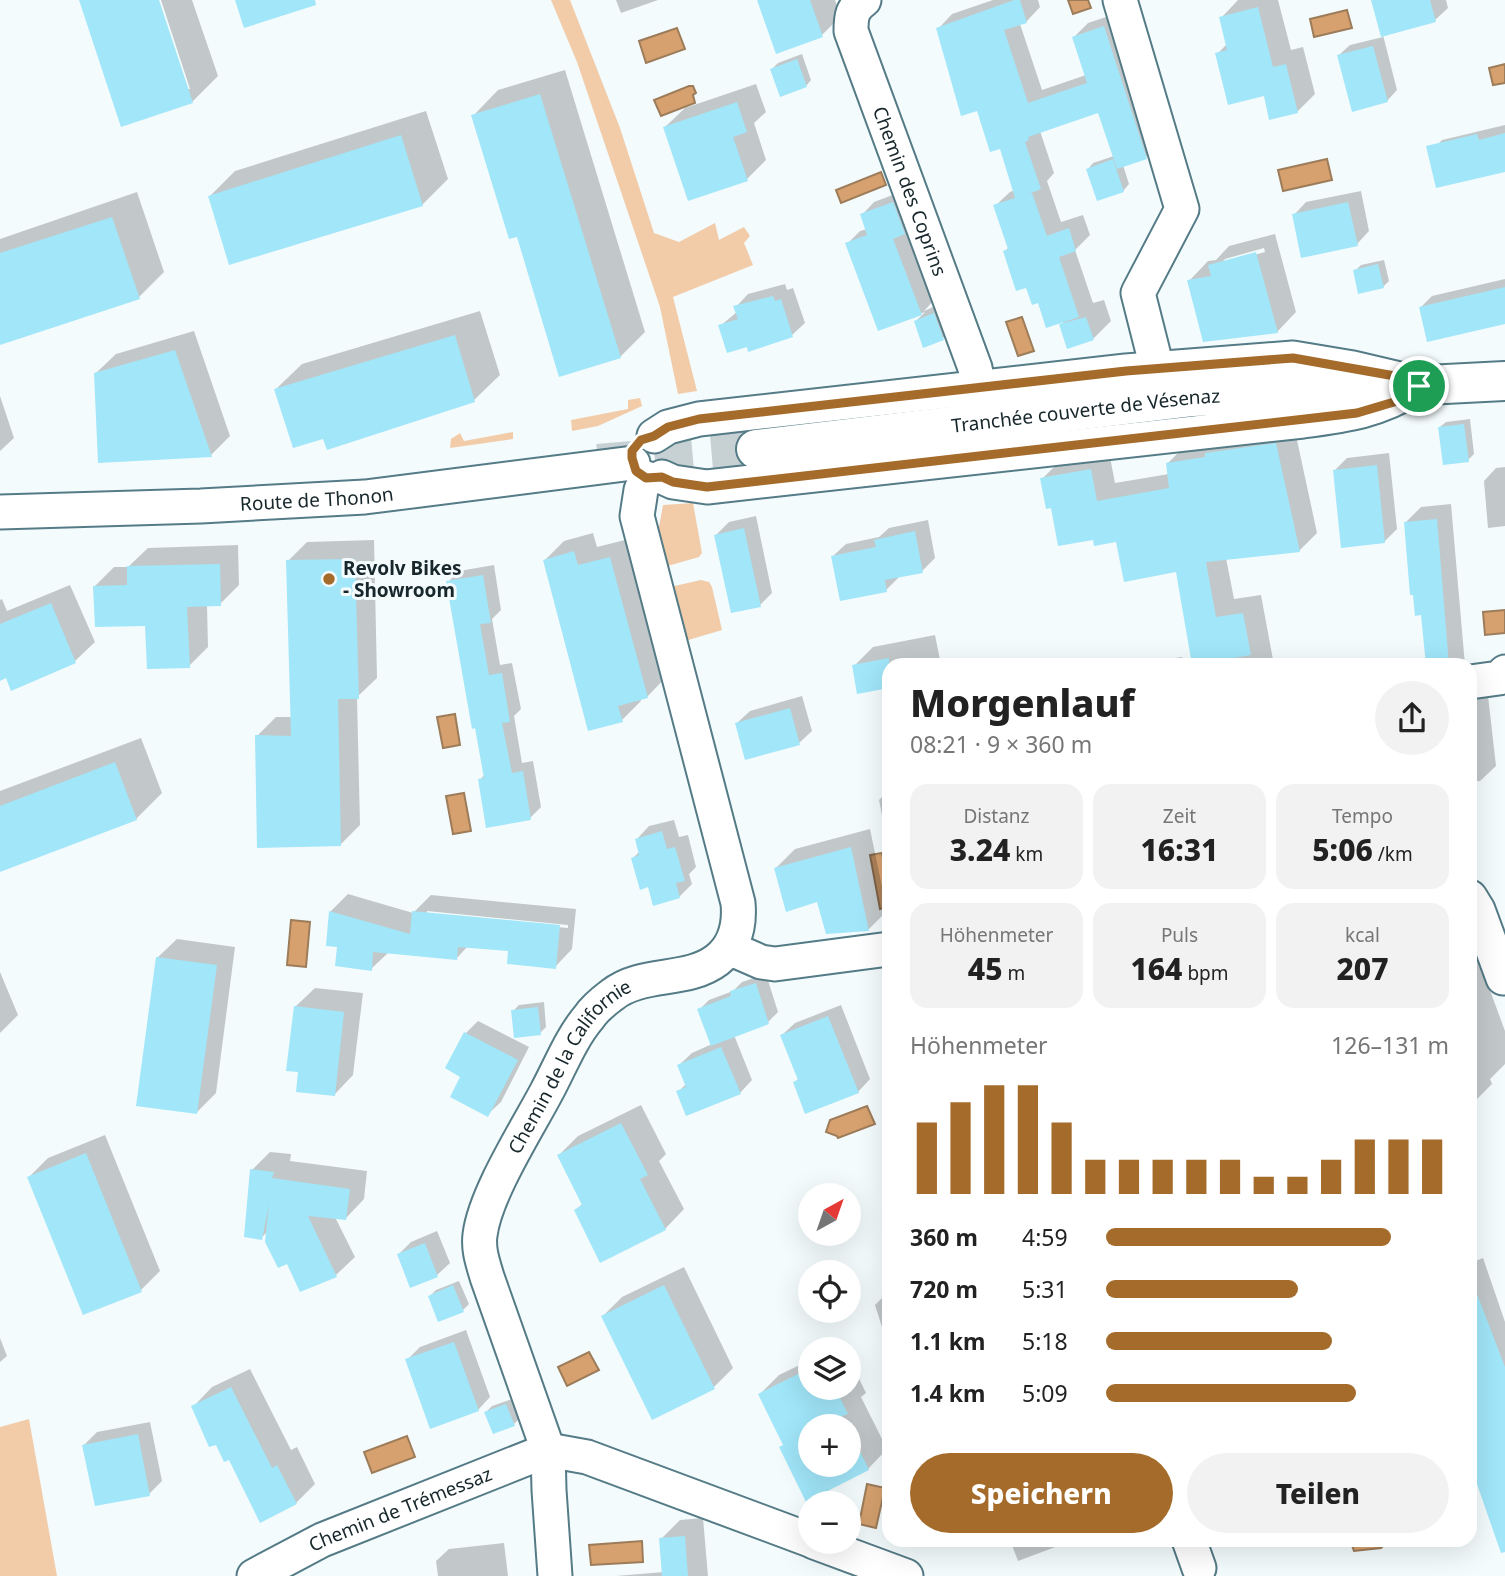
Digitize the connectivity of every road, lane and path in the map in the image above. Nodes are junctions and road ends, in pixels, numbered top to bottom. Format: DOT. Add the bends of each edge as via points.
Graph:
graph roads {
  1 [pos="864,0"];
  2 [pos="1119,0"];
  3 [pos="1157,368"];
  4 [pos="1505,381"];
  5 [pos="1419,386"];
  6 [pos="979,388"];
  7 [pos="756,449"];
  8 [pos="647,473"];
  9 [pos="0,512"];
  10 [pos="1505,671"];
  11 [pos="1477,681"];
  12 [pos="1477,908"];
  13 [pos="729,948"];
  14 [pos="882,951"];
  15 [pos="1503,978"];
  16 [pos="548,1450"];
  17 [pos="798,1536"];
  18 [pos="847,1554"];
  19 [pos="254,1576"];
  20 [pos="555,1576"];
  21 [pos="906,1576"];
  1 -- 6 [label="street, Chemin des Coprins" via="851,16 851,31"];
  2 -- 3 [label="street" via="1182,209 1138,293"];
  3 -- 5 [label="street, Route de Thonon" via="1293,358 1395,376"];
  3 -- 6 [label="street, Route de Thonon"];
  4 -- 5 [label="main road, Route de Thonon"];
  5 -- 7 [label="main road, Tranchée couverte de Vésenaz" via="1193,397"];
  5 -- 8 [label="street, Route de Thonon" via="1394,402 1303,421 707,487"];
  6 -- 8 [label="street, Route de Thonon" via="699,419 654,436 667,442 674,453 672,467"];
  8 -- 9 [label="street, Route de Thonon" via="488,483 365,497"];
  8 -- 13 [label="street" via="637,516 738,903 739,919"];
  10 -- 11 [label="street" via="1499,678"];
  12 -- 15 [label="street"];
  13 -- 14 [label="street" via="775,964"];
  13 -- 16 [label="street, Chemin de la Californie" via="706,967 614,992 598,1006 578,1033 489,1203 480,1251"];
  16 -- 17 [label="street" via="587,1457"];
  16 -- 19 [label="street, Chemin de Trémessaz" via="323,1540"];
  16 -- 20 [label="street, Chemin de la Californie"];
  18 -- 21 [label="street"];
}
